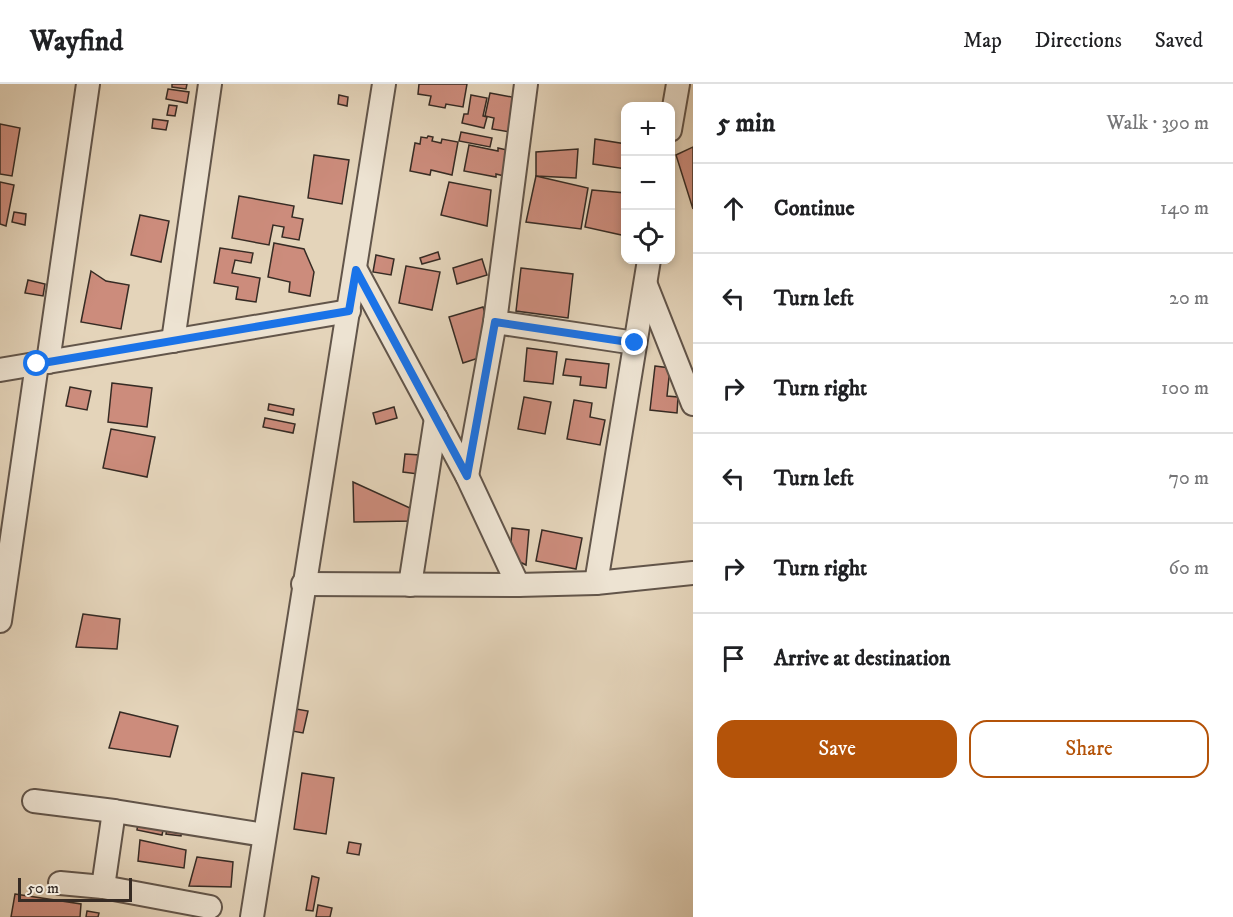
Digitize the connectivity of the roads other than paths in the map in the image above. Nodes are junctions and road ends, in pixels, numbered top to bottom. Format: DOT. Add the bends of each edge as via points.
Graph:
graph roads {
  1 [pos="88,84"];
  2 [pos="210,84"];
  3 [pos="384,84"];
  4 [pos="526,84"];
  5 [pos="678,84"];
  6 [pos="675,102"];
  7 [pos="648,264"];
  8 [pos="356,270"];
  9 [pos="645,284"];
  10 [pos="349,311"];
  11 [pos="495,322"];
  12 [pos="173,341"];
  13 [pos="635,343"];
  14 [pos="43,363"];
  15 [pos="0,370"];
  16 [pos="693,404"];
  17 [pos="436,418"];
  18 [pos="467,476"];
  19 [pos="693,573"];
  20 [pos="596,583"];
  21 [pos="303,584"];
  22 [pos="410,585"];
  23 [pos="518,585"];
  24 [pos="0,621"];
  25 [pos="34,801"];
  26 [pos="114,811"];
  27 [pos="264,835"];
  28 [pos="60,883"];
  29 [pos="103,887"];
  30 [pos="210,907"];
  31 [pos="252,917"];
  1 -- 14 [label="street"];
  2 -- 12 [label="street"];
  3 -- 8 [label="street"];
  4 -- 11 [label="street"];
  5 -- 6 [label="street"];
  7 -- 9 [label="street"];
  8 -- 10 [label="street"];
  8 -- 17 [label="street"];
  9 -- 13 [label="street"];
  9 -- 16 [label="street"];
  10 -- 12 [label="street"];
  10 -- 21 [label="street"];
  11 -- 13 [label="street"];
  11 -- 18 [label="street"];
  12 -- 14 [label="street"];
  13 -- 20 [label="street"];
  14 -- 15 [label="street"];
  14 -- 24 [label="street"];
  17 -- 18 [label="street"];
  17 -- 22 [label="street"];
  18 -- 23 [label="street"];
  19 -- 20 [label="street"];
  20 -- 23 [label="street"];
  21 -- 22 [label="street"];
  21 -- 27 [label="street"];
  22 -- 23 [label="street"];
  25 -- 26 [label="street"];
  26 -- 27 [label="street"];
  26 -- 29 [label="street"];
  27 -- 31 [label="street"];
  28 -- 29 [label="street"];
  29 -- 30 [label="street"];
}
